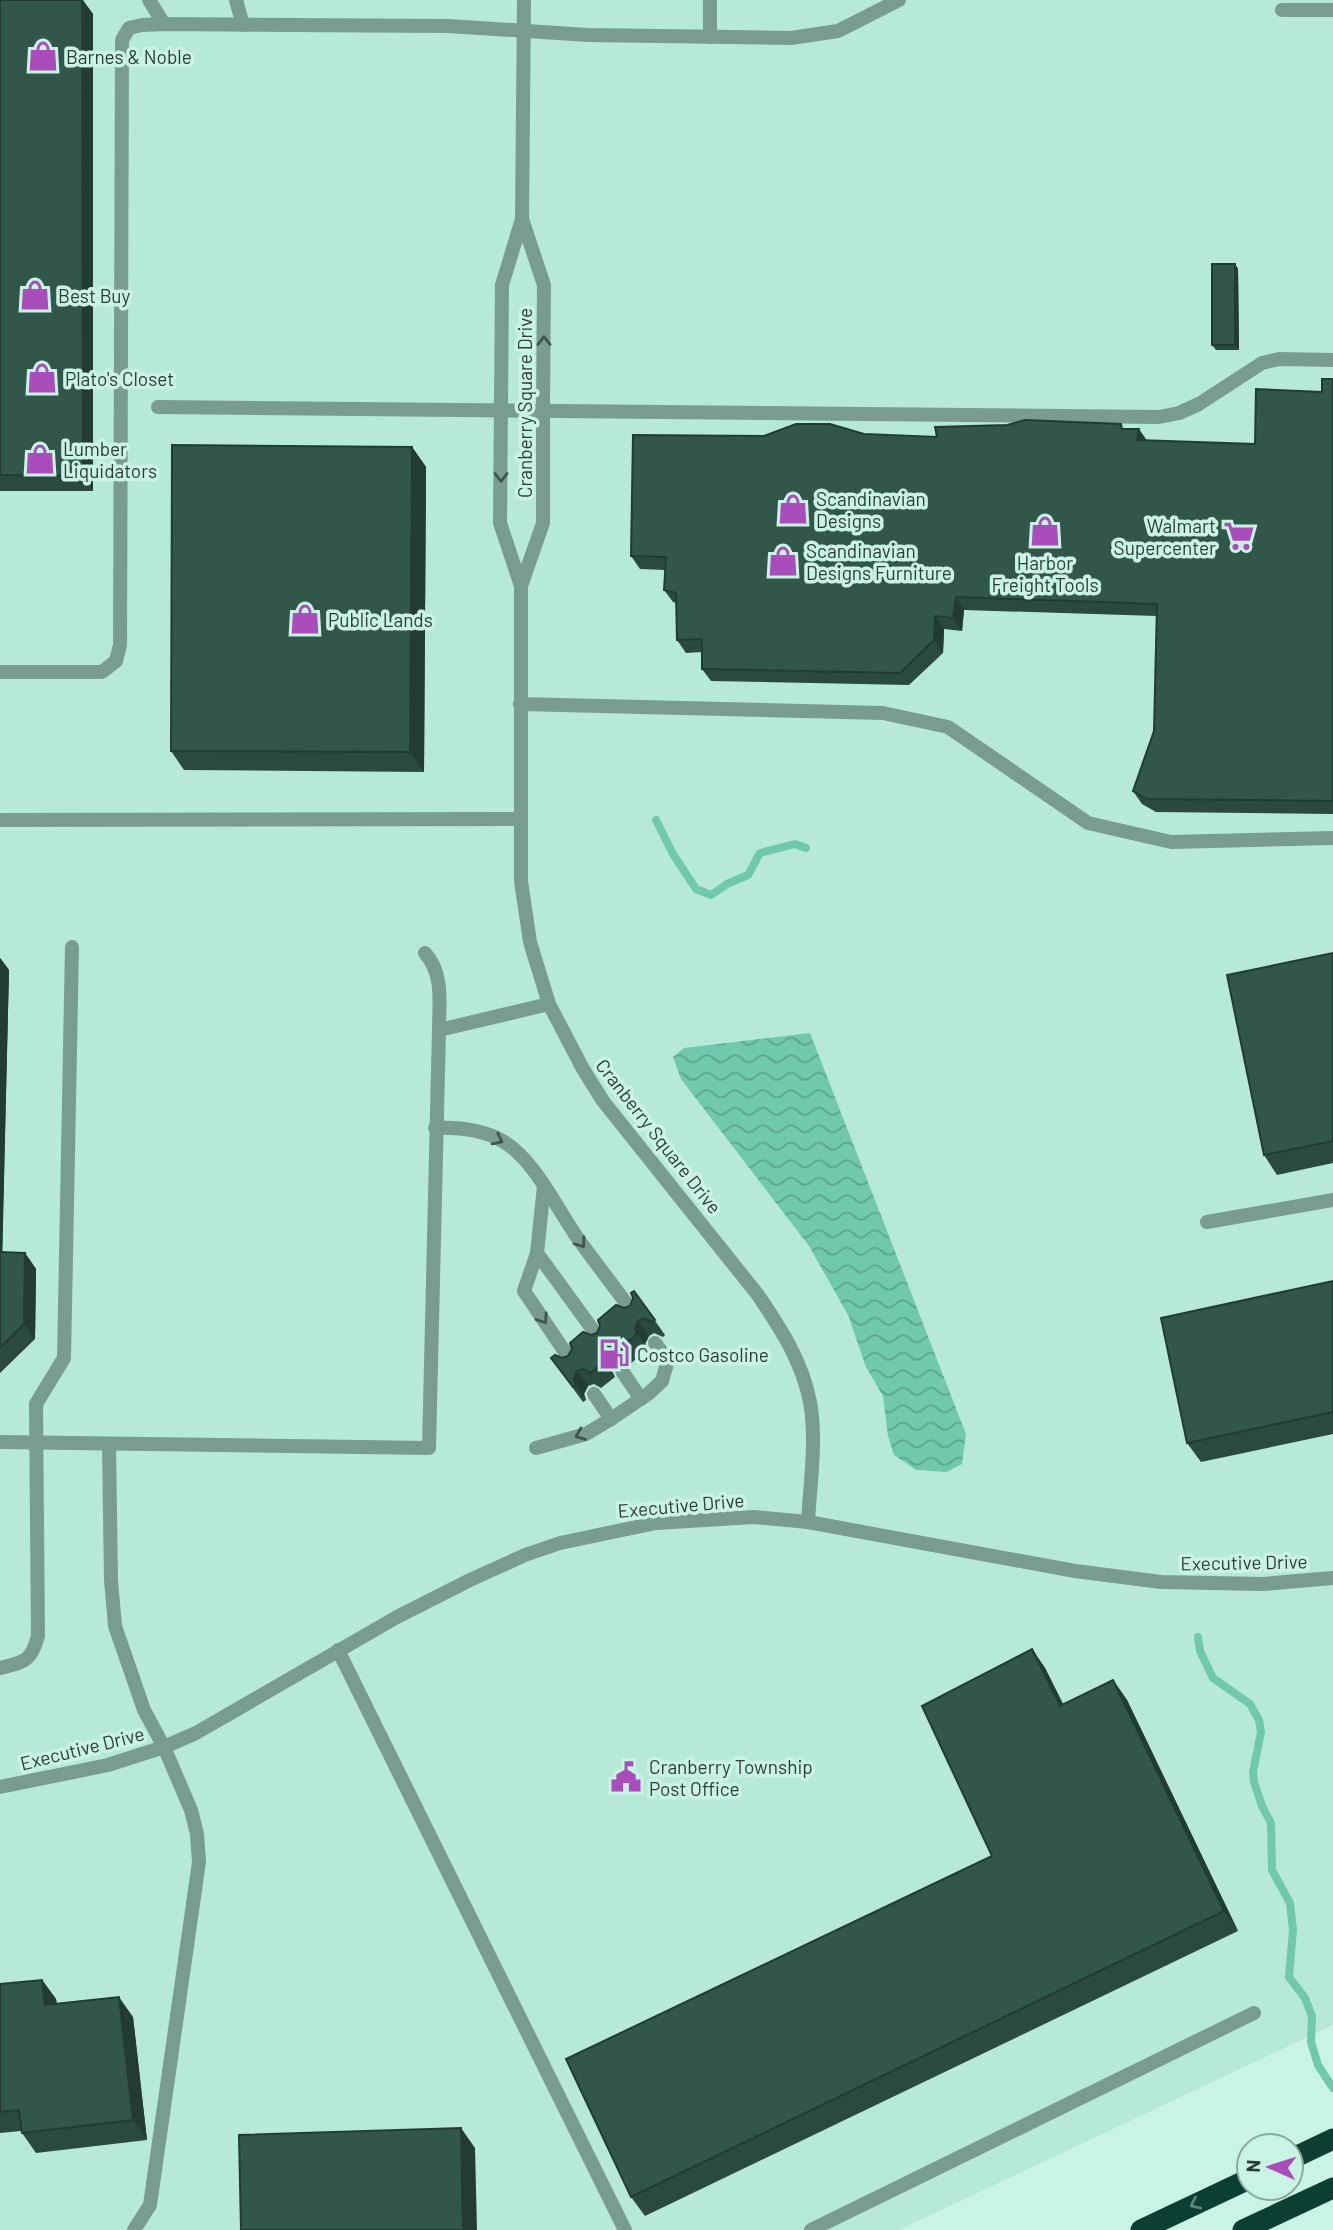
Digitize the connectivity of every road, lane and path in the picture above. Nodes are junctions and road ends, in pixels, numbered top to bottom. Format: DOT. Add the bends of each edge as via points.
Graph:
graph roads {
  1 [pos="149,0"];
  2 [pos="236,0"];
  3 [pos="524,0"];
  4 [pos="710,0"];
  5 [pos="899,0"];
  6 [pos="1282,10"];
  7 [pos="1333,10"];
  8 [pos="163,24"];
  9 [pos="243,25"];
  10 [pos="524,31"];
  11 [pos="710,37"];
  12 [pos="523,219"];
  13 [pos="1333,360"];
  14 [pos="158,407"];
  15 [pos="501,409"];
  16 [pos="543,409"];
  17 [pos="521,586"];
  18 [pos="0,672"];
  19 [pos="520,704"];
  20 [pos="520,819"];
  21 [pos="0,820"];
  22 [pos="1333,838"];
  23 [pos="72,947"];
  24 [pos="425,953"];
  25 [pos="548,1004"];
  26 [pos="439,1030"];
  27 [pos="435,1128"];
  28 [pos="544,1186"];
  29 [pos="1333,1200"];
  30 [pos="1207,1222"];
  31 [pos="537,1253"];
  32 [pos="634,1314"];
  33 [pos="601,1341"];
  34 [pos="655,1343"];
  35 [pos="573,1364"];
  36 [pos="622,1371"];
  37 [pos="594,1394"];
  38 [pos="641,1399"];
  39 [pos="611,1419"];
  40 [pos="0,1442"];
  41 [pos="38,1443"];
  42 [pos="109,1444"];
  43 [pos="536,1448"];
  44 [pos="808,1522"];
  45 [pos="1333,1578"];
  46 [pos="338,1650"];
  47 [pos="0,1668"];
  48 [pos="164,1747"];
  49 [pos="0,1787"];
  50 [pos="1254,2013"];
  51 [pos="1333,2139"];
  52 [pos="1305,2152"];
  53 [pos="1235,2186"];
  54 [pos="1333,2188"];
  55 [pos="134,2230"];
  56 [pos="625,2230"];
  57 [pos="811,2230"];
  58 [pos="1141,2230"];
  59 [pos="1243,2230"];
  1 -- 8 [label="street"];
  2 -- 9 [label="street"];
  3 -- 10 [label="street, Cranberry Square Drive"];
  4 -- 11 [label="street"];
  5 -- 11 [label="street" via="838,31 791,38"];
  6 -- 7 [label="street"];
  8 -- 9 [label="street"];
  8 -- 18 [label="street" via="129,28 122,40 120,645 116,661 102,672"];
  9 -- 10 [label="street"];
  10 -- 11 [label="street"];
  10 -- 12 [label="street, Cranberry Square Drive"];
  12 -- 15 [label="street, Cranberry Square Drive" via="502,285"];
  16 -- 12 [label="street, Cranberry Square Drive, one-way" via="544,285"];
  13 -- 16 [label="street" via="1262,363 1199,404 1159,417"];
  14 -- 15 [label="street"];
  15 -- 16 [label="street"];
  15 -- 17 [label="street, Cranberry Square Drive, one-way" via="500,523"];
  16 -- 17 [label="street, Cranberry Square Drive" via="543,523"];
  17 -- 19 [label="street, Cranberry Square Drive"];
  19 -- 20 [label="street, Cranberry Square Drive"];
  19 -- 22 [label="street" via="883,713 948,727 1088,823 1171,842"];
  20 -- 21 [label="street"];
  20 -- 25 [label="street, Cranberry Square Drive" via="524,911"];
  23 -- 41 [label="street" via="64,1359 36,1404"];
  24 -- 26 [label="street" via="435,964 439,979"];
  25 -- 26 [label="street"];
  25 -- 44 [label="street, Cranberry Square Drive" via="604,1101 746,1278 789,1343 811,1405"];
  26 -- 27 [label="street"];
  27 -- 28 [label="street, one-way" via="456,1127 498,1139 517,1153"];
  27 -- 42 [label="street" via="429,1448"];
  28 -- 31 [label="street"];
  28 -- 32 [label="street, one-way"];
  29 -- 30 [label="street"];
  31 -- 33 [label="street"];
  31 -- 35 [label="street, one-way" via="524,1291"];
  34 -- 38 [label="street" via="668,1360 662,1381"];
  36 -- 38 [label="street"];
  37 -- 39 [label="street"];
  38 -- 39 [label="street"];
  39 -- 43 [label="street, one-way" via="586,1434"];
  40 -- 41 [label="street"];
  41 -- 42 [label="street"];
  41 -- 47 [label="street" via="38,1636 28,1658"];
  42 -- 48 [label="street" via="115,1626 144,1710"];
  44 -- 45 [label="street, Executive Drive" via="1075,1571 1161,1582 1263,1584"];
  44 -- 46 [label="street, Executive Drive" via="754,1517 656,1523 559,1543 470,1580"];
  46 -- 48 [label="street, Executive Drive"];
  46 -- 56 [label="street"];
  48 -- 49 [label="street, Executive Drive" via="108,1766"];
  48 -- 55 [label="street" via="191,1810 199,1862 150,2205"];
  50 -- 57 [label="street"];
  51 -- 52 [label="highway"];
  53 -- 58 [label="highway, one-way"];
  54 -- 59 [label="highway"];
}
